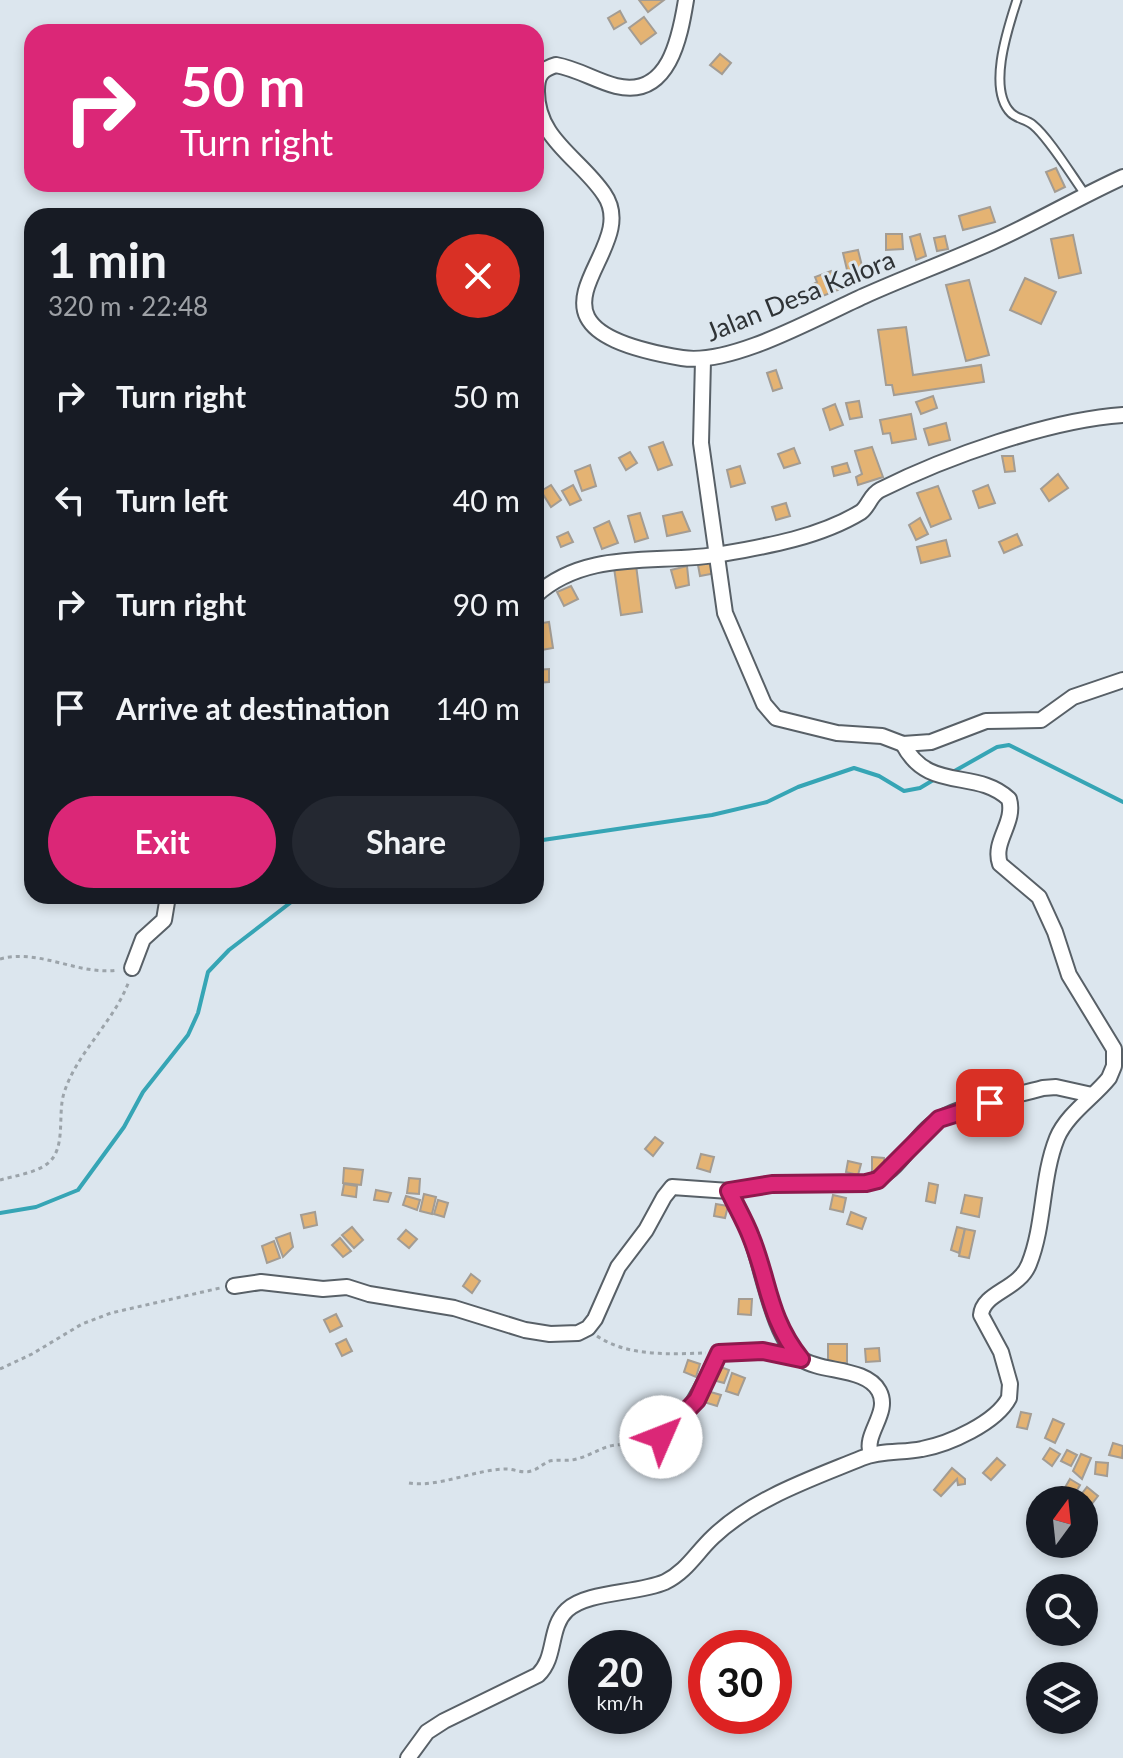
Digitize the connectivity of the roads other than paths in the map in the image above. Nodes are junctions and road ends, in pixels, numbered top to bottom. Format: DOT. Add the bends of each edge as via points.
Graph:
graph roads {
  1 [pos="686,0"];
  2 [pos="1017,0"];
  3 [pos="544,69"];
  4 [pos="544,122"];
  5 [pos="1123,177"];
  6 [pos="1085,194"];
  7 [pos="703,360"];
  8 [pos="1123,415"];
  9 [pos="719,555"];
  10 [pos="544,588"];
  11 [pos="1123,680"];
  12 [pos="903,744"];
  13 [pos="167,904"];
  14 [pos="132,968"];
  15 [pos="1092,1095"];
  16 [pos="729,1191"];
  17 [pos="234,1286"];
  18 [pos="801,1359"];
  19 [pos="645,1446"];
  20 [pos="871,1454"];
  21 [pos="408,1758"];
  1 -- 3 [label="street, Jalan Desa Kalora" via="677,45 658,77 646,85 617,86 556,65"];
  2 -- 6 [label="lane" via="1000,75 1001,99 1012,115 1032,124"];
  4 -- 7 [label="street, Jalan Desa Kalora" via="549,135 604,193 611,212 607,243 584,291 585,311 610,339"];
  5 -- 6 [label="street, Jalan Desa Kalora"];
  6 -- 7 [label="street, Jalan Desa Kalora" via="995,240 767,340"];
  7 -- 9 [label="street" via="701,443"];
  8 -- 9 [label="street" via="1061,426 946,461 878,491 862,511 814,534"];
  9 -- 10 [label="street" via="625,560 558,577"];
  9 -- 12 [label="street" via="725,613 769,711 785,721"];
  11 -- 12 [label="street" via="1073,697 1041,720 986,721 931,742"];
  12 -- 15 [label="street" via="915,763 932,774 994,787 1009,799 1011,821 998,850 1000,864 1039,897 1069,975 1114,1049 1109,1078"];
  13 -- 14 [label="street" via="164,920 143,939"];
  15 -- 16 [label="street" via="1043,1088 949,1114 878,1180"];
  15 -- 20 [label="street" via="1058,1135 1030,1263 1016,1283 982,1309 1006,1367 1010,1384 1005,1404 944,1442"];
  16 -- 17 [label="street" via="677,1186 667,1191 618,1267 601,1308 578,1333 525,1330 454,1308 347,1287 261,1282"];
  16 -- 18 [label="street" via="751,1236 773,1311"];
  18 -- 19 [label="street" via="763,1351 719,1353 691,1408"];
  18 -- 20 [label="street" via="868,1380 878,1389 883,1405 870,1441"];
  20 -- 21 [label="street" via="784,1490 712,1538 698,1558 668,1580 570,1607 557,1625 545,1668 538,1675 435,1726"];
}
